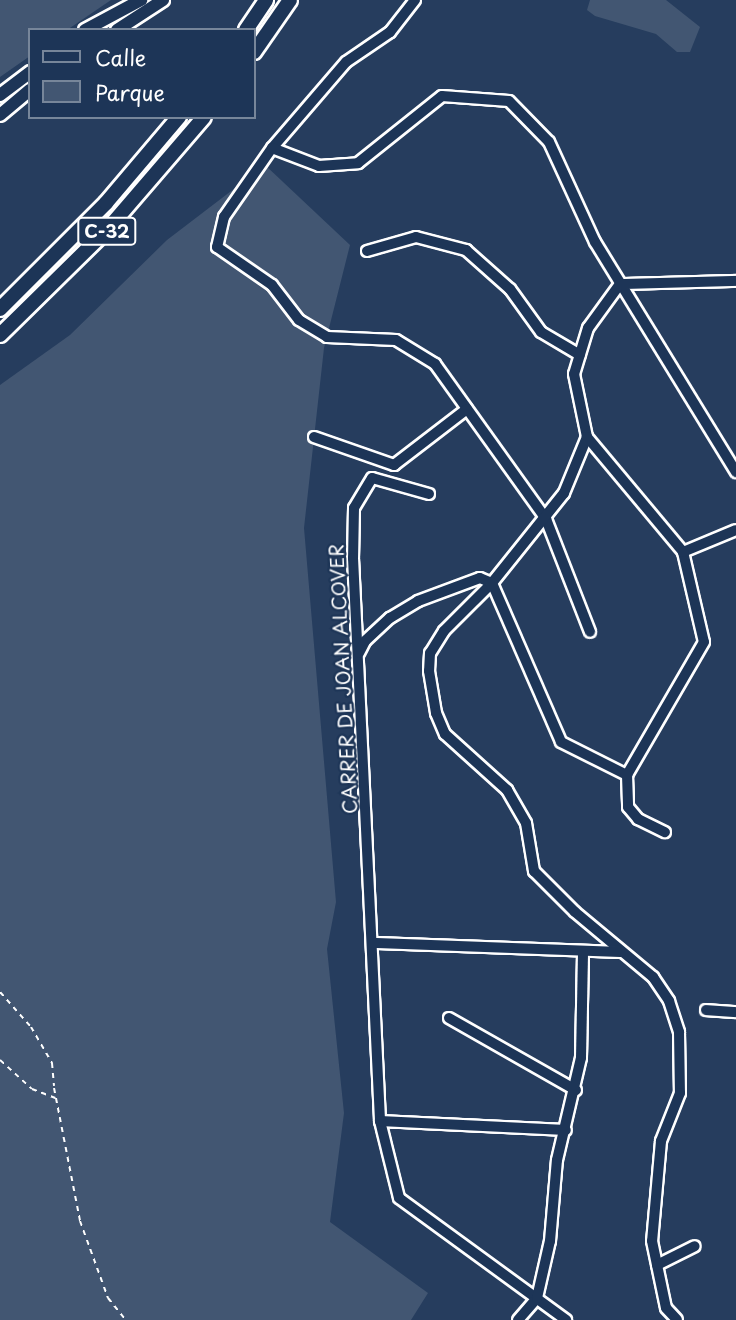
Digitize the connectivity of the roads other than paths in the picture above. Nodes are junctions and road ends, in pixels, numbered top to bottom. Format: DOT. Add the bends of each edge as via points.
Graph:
graph roads {
  1 [pos="143,0"];
  2 [pos="163,0"];
  3 [pos="266,0"];
  4 [pos="290,0"];
  5 [pos="415,0"];
  6 [pos="89,28"];
  7 [pos="97,28"];
  8 [pos="120,28"];
  9 [pos="247,28"];
  10 [pos="256,49"];
  11 [pos="28,67"];
  12 [pos="28,73"];
  13 [pos="0,88"];
  14 [pos="28,92"];
  15 [pos="0,94"];
  16 [pos="2,113"];
  17 [pos="177,119"];
  18 [pos="202,119"];
  19 [pos="272,148"];
  20 [pos="367,251"];
  21 [pos="736,281"];
  22 [pos="620,285"];
  23 [pos="0,309"];
  24 [pos="0,335"];
  25 [pos="580,355"];
  26 [pos="467,409"];
  27 [pos="314,438"];
  28 [pos="587,438"];
  29 [pos="736,472"];
  30 [pos="429,494"];
  31 [pos="546,519"];
  32 [pos="736,530"];
  33 [pos="683,552"];
  34 [pos="492,583"];
  35 [pos="590,632"];
  36 [pos="358,656"];
  37 [pos="627,775"];
  38 [pos="665,832"];
  39 [pos="375,943"];
  40 [pos="622,952"];
  41 [pos="583,953"];
  42 [pos="706,1010"];
  43 [pos="736,1012"];
  44 [pos="449,1018"];
  45 [pos="576,1090"];
  46 [pos="380,1121"];
  47 [pos="566,1130"];
  48 [pos="695,1246"];
  49 [pos="657,1265"];
  50 [pos="537,1298"];
  51 [pos="518,1320"];
  52 [pos="566,1320"];
  53 [pos="677,1320"];
  1 -- 6 [label="main road"];
  1 -- 7 [label="main road"];
  2 -- 8 [label="main road"];
  3 -- 9 [label="highway"];
  4 -- 10 [label="highway"];
  5 -- 19 [label="street" via="390,32 346,62"];
  11 -- 13 [label="main road"];
  12 -- 15 [label="main road"];
  14 -- 16 [label="main road"];
  17 -- 23 [label="highway, C-32" via="106,203"];
  18 -- 24 [label="highway, C-32" via="106,231"];
  19 -- 22 [label="street" via="319,166 358,163 442,96 509,101 550,142"];
  19 -- 26 [label="street" via="228,209 217,247 272,285 299,320 327,337 396,340 417,349 435,364"];
  20 -- 25 [label="street" via="416,237 466,250 510,289 541,332"];
  21 -- 22 [label="street"];
  22 -- 25 [label="street" via="602,303"];
  22 -- 29 [label="street"];
  25 -- 28 [label="street" via="574,374"];
  26 -- 27 [label="street" via="394,465"];
  26 -- 31 [label="street"];
  28 -- 31 [label="street" via="564,493"];
  28 -- 33 [label="street"];
  30 -- 36 [label="street, CARRER DE JOAN ALCOVER" via="372,478 354,508"];
  31 -- 34 [label="street"];
  31 -- 35 [label="street"];
  32 -- 33 [label="street"];
  33 -- 37 [label="street" via="704,642"];
  34 -- 36 [label="street" via="480,578 418,601 365,641"];
  34 -- 37 [label="street" via="561,742"];
  34 -- 40 [label="street" via="444,631 430,653 436,713 445,734 507,790 526,823 534,871"];
  36 -- 39 [label="street, CARRER DE JOAN ALCOVER"];
  37 -- 38 [label="street" via="628,807 638,819"];
  39 -- 41 [label="street"];
  39 -- 46 [label="street, CARRER DE JOAN ALCOVER"];
  40 -- 41 [label="street"];
  40 -- 49 [label="street" via="653,977 670,1001 679,1032 680,1093 661,1141 652,1241"];
  41 -- 45 [label="street"];
  42 -- 43 [label="street"];
  44 -- 45 [label="street"];
  45 -- 47 [label="street"];
  46 -- 47 [label="street"];
  46 -- 50 [label="street, CARRER DE JOAN ALCOVER" via="399,1198"];
  47 -- 50 [label="street" via="557,1160 550,1241"];
  48 -- 49 [label="street"];
  49 -- 53 [label="street" via="666,1308"];
  50 -- 51 [label="street"];
  50 -- 52 [label="street, CARRER DE JOAN ALCOVER"];
}
